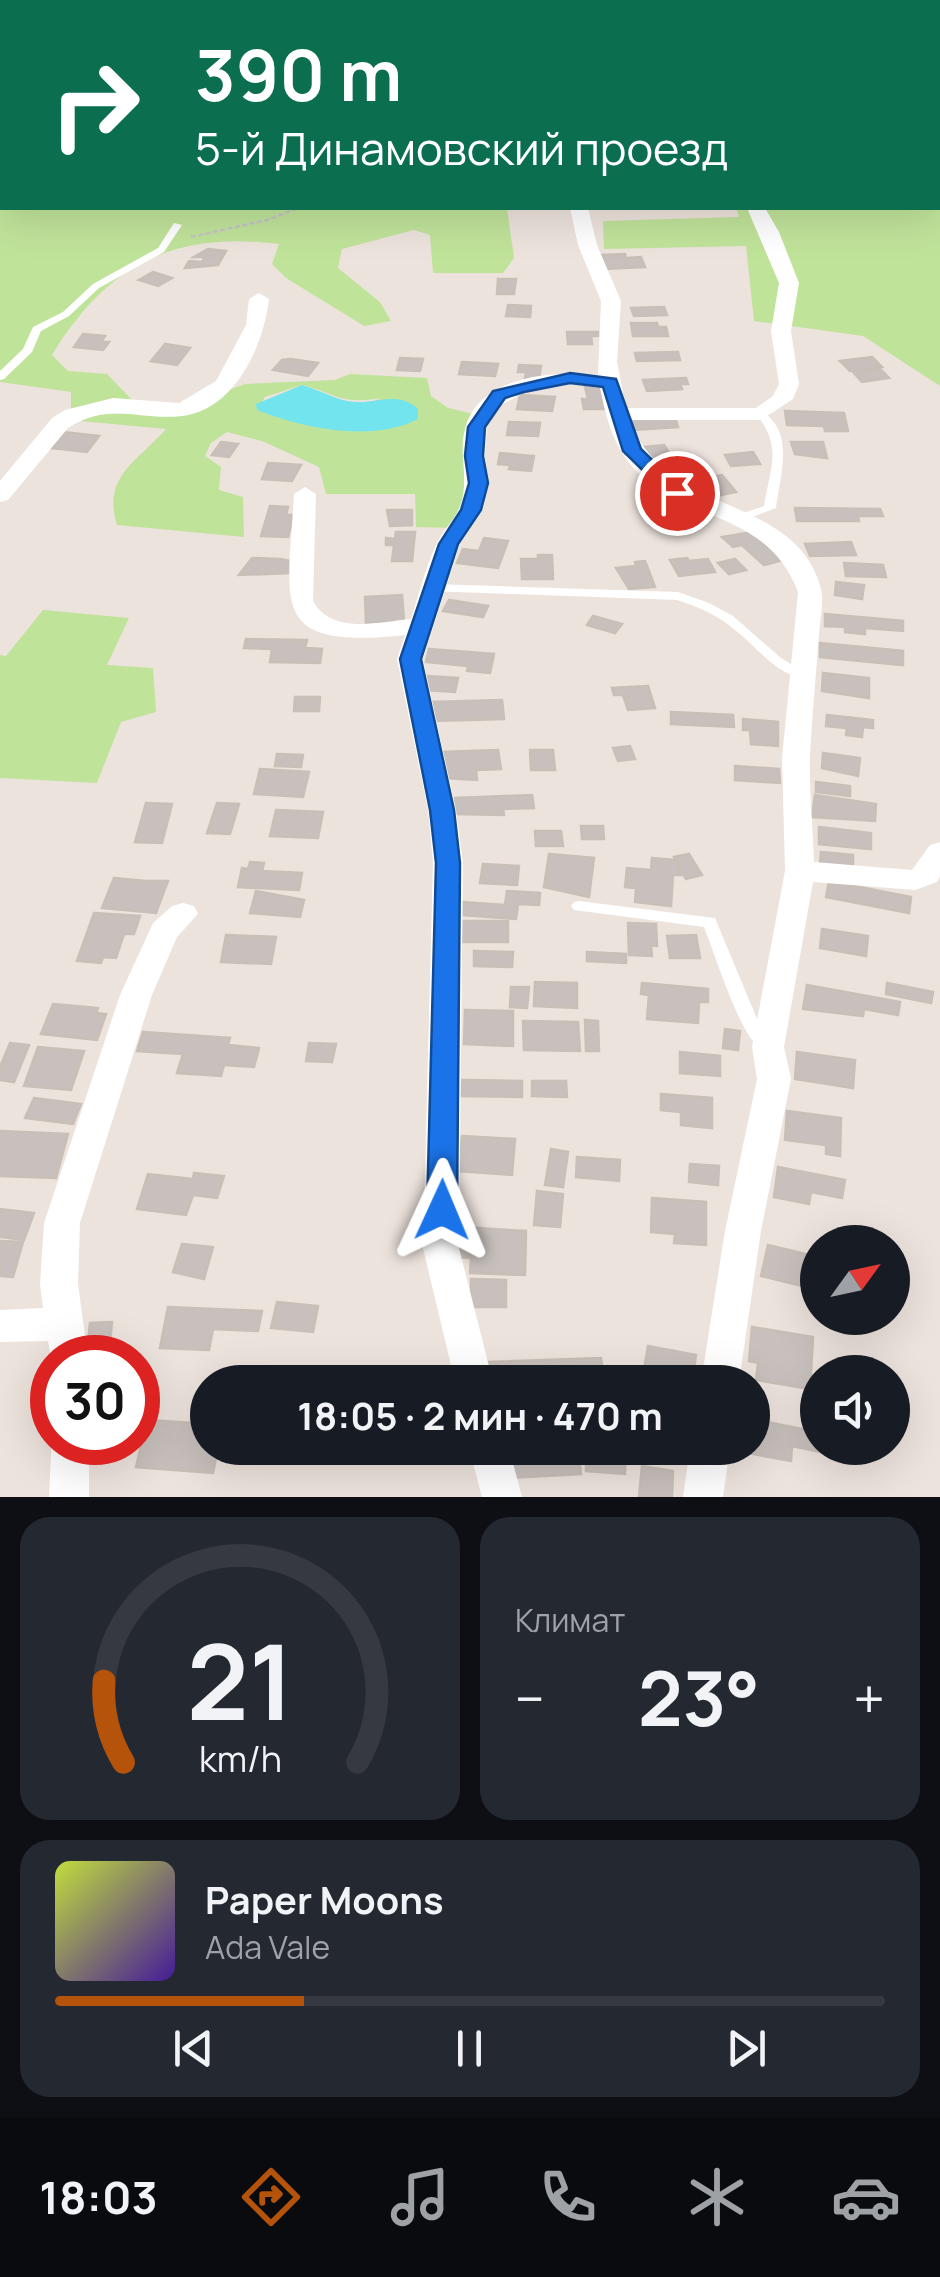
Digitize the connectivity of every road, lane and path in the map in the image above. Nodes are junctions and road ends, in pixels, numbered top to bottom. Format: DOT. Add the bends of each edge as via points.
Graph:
graph roads {
  1 [pos="293,210"];
  2 [pos="580,210"];
  3 [pos="757,210"];
  4 [pos="177,225"];
  5 [pos="165,241"];
  6 [pos="259,299"];
  7 [pos="0,377"];
  8 [pos="610,382"];
  9 [pos="619,414"];
  10 [pos="761,414"];
  11 [pos="305,494"];
  12 [pos="0,495"];
  13 [pos="742,517"];
  14 [pos="434,588"];
  15 [pos="419,626"];
  16 [pos="800,674"];
  17 [pos="940,852"];
  18 [pos="800,871"];
  19 [pos="578,906"];
  20 [pos="183,914"];
  21 [pos="768,1047"];
  22 [pos="0,1326"];
  23 [pos="39,1335"];
  24 [pos="64,1335"];
  25 [pos="470,1365"];
  26 [pos="723,1365"];
  27 [pos="69,1465"];
  28 [pos="494,1465"];
  29 [pos="708,1465"];
  30 [pos="68,1497"];
  31 [pos="502,1497"];
  32 [pos="703,1497"];
  1 -- 5 [label="path"];
  2 -- 8 [label="street" via="611,302"];
  3 -- 10 [label="street" via="789,283 781,331 789,384 774,408"];
  4 -- 5 [label="lane"];
  5 -- 7 [label="lane" via="161,250 37,329 28,350"];
  6 -- 12 [label="street" via="256,325 225,385 198,404 165,410 114,404 73,415"];
  8 -- 9 [label="street"];
  8 -- 14 [label="street" via="570,378 520,387 491,402 476,427 478,483 471,510 448,544"];
  9 -- 10 [label="street"];
  9 -- 13 [label="street" via="644,466 677,493"];
  10 -- 13 [label="lane" via="772,423 781,456 770,508"];
  11 -- 15 [label="street" via="305,612 332,630"];
  13 -- 16 [label="street" via="792,553 807,580 810,615"];
  14 -- 15 [label="street"];
  14 -- 16 [label="lane" via="678,596 710,606 783,669"];
  15 -- 25 [label="street" via="410,659 448,863 441,1248"];
  16 -- 18 [label="street"];
  17 -- 18 [label="street" via="915,880"];
  18 -- 21 [label="street"];
  19 -- 21 [label="lane" via="710,922 753,1030"];
  20 -- 24 [label="street" via="164,931 136,995 62,1223 58,1284"];
  21 -- 26 [label="street" via="774,1079"];
  22 -- 23 [label="street"];
  27 -- 30 [label="street"];
  28 -- 31 [label="street"];
  29 -- 32 [label="street"];
}
